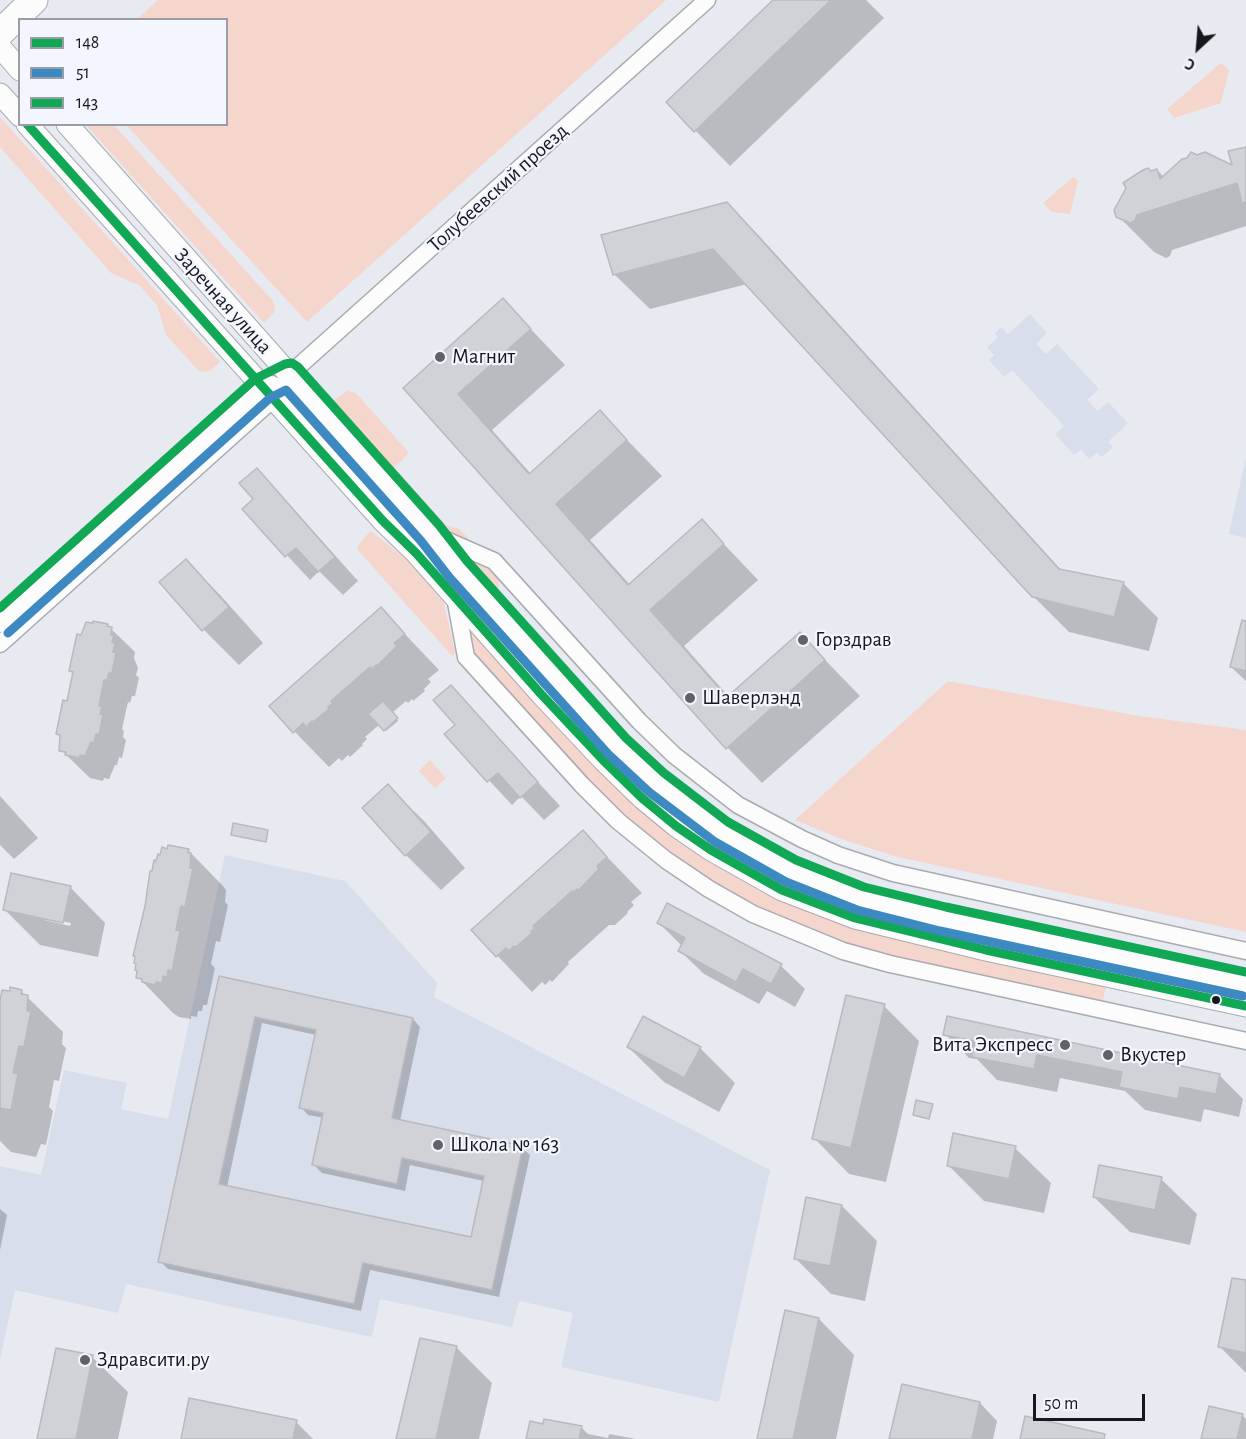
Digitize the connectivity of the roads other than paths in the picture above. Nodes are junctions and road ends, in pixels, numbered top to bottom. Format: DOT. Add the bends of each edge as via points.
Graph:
graph roads {
  1 [pos="9,0"];
  2 [pos="34,0"];
  3 [pos="707,0"];
  4 [pos="0,8"];
  5 [pos="0,33"];
  6 [pos="0,47"];
  7 [pos="18,68"];
  8 [pos="0,94"];
  9 [pos="18,114"];
  10 [pos="29,126"];
  11 [pos="69,126"];
  12 [pos="290,375"];
  13 [pos="268,394"];
  14 [pos="430,533"];
  15 [pos="455,597"];
  16 [pos="0,624"];
  17 [pos="0,644"];
  18 [pos="1246,951"];
  19 [pos="1246,984"];
  20 [pos="1246,1006"];
  21 [pos="1246,1041"];
  1 -- 4 [label="main road"];
  2 -- 5 [label="main road"];
  3 -- 12 [label="street, Толубеевский проезд"];
  6 -- 7 [label="street"];
  8 -- 9 [label="street"];
  10 -- 13 [label="street, Заречная улица"];
  11 -- 12 [label="street, Заречная улица"];
  12 -- 13 [label="street, Толубеевский проезд"];
  12 -- 14 [label="street, Заречная улица"];
  13 -- 15 [label="street, Заречная улица"];
  13 -- 16 [label="street, Толубеевский проезд"];
  13 -- 17 [label="street, Толубеевский проезд"];
  14 -- 18 [label="street" via="494,561 674,755 738,805 793,835 893,873"];
  14 -- 19 [label="street, Заречная улица" via="617,746 688,809 758,854 823,885 903,910"];
  15 -- 20 [label="street, Заречная улица" via="595,752 642,798 676,826 749,873 816,904 886,926"];
  15 -- 21 [label="street" via="466,657 618,821 709,889 803,936 843,951"];
}
